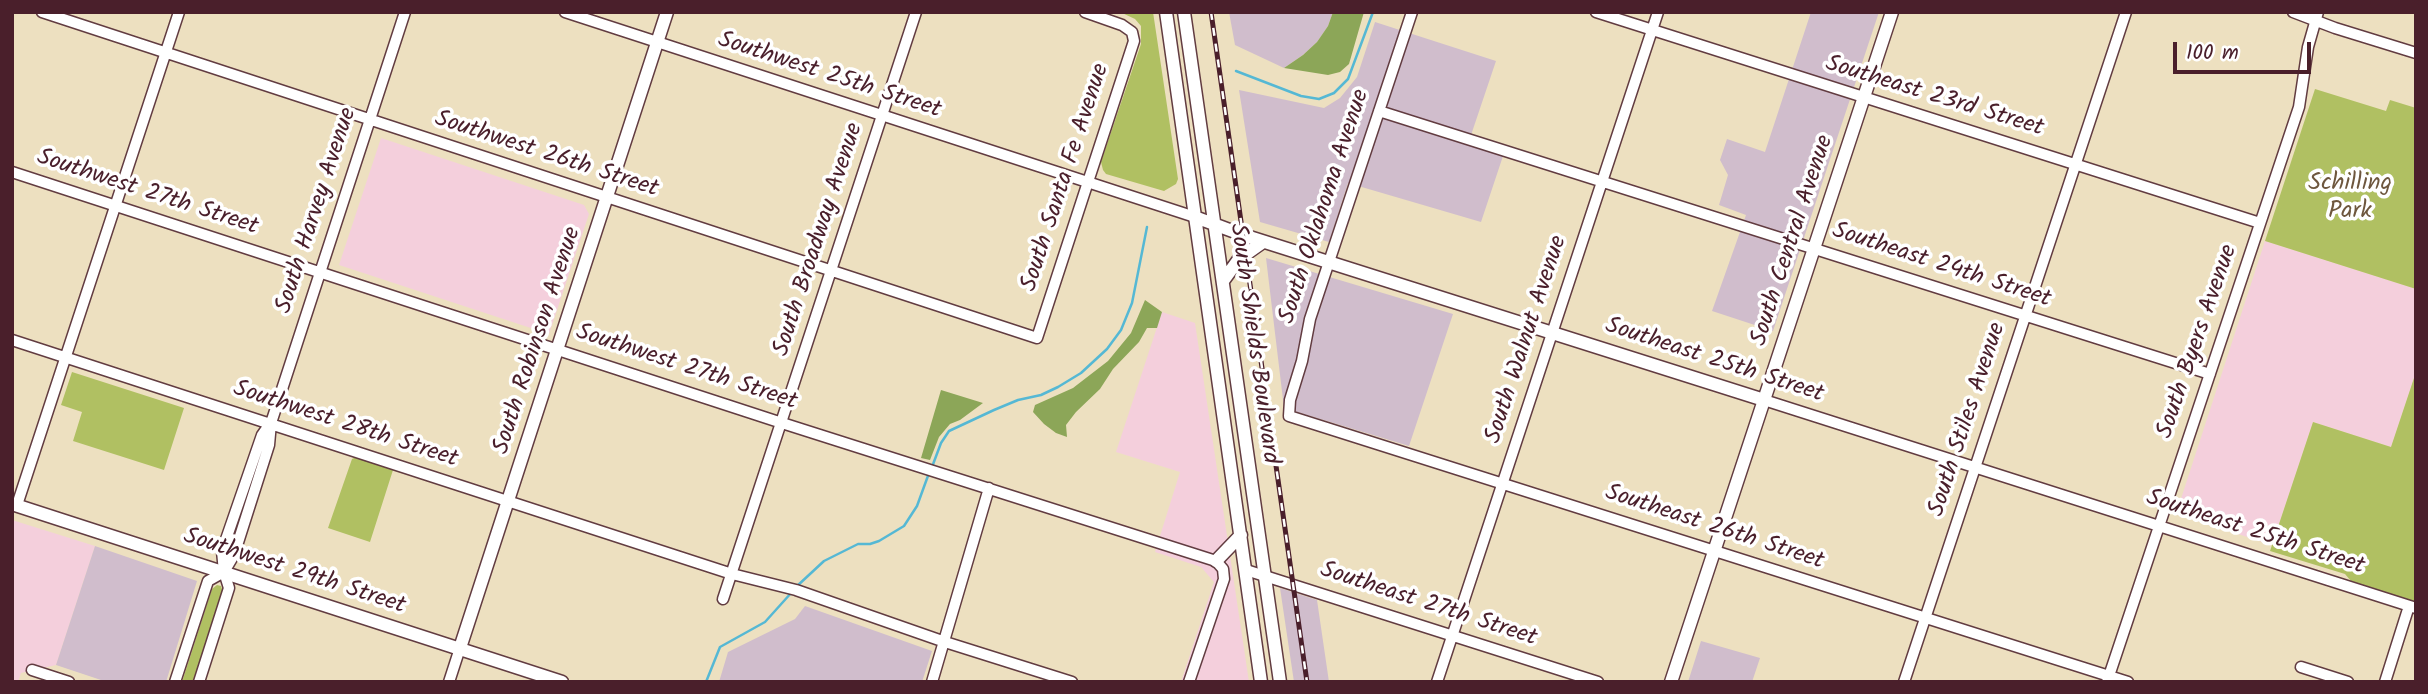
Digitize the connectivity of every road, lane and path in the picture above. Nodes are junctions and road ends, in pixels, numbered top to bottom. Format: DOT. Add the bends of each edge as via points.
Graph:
graph roads {
  1 [pos="42,12"];
  2 [pos="179,12"];
  3 [pos="405,12"];
  4 [pos="565,12"];
  5 [pos="667,12"];
  6 [pos="916,12"];
  7 [pos="1085,12"];
  8 [pos="1166,12"];
  9 [pos="1184,12"];
  10 [pos="1412,12"];
  11 [pos="1596,12"];
  12 [pos="1658,12"];
  13 [pos="1892,12"];
  14 [pos="2126,12"];
  15 [pos="2293,12"];
  16 [pos="2317,16"];
  17 [pos="1653,31"];
  18 [pos="657,43"];
  19 [pos="167,52"];
  20 [pos="2416,53"];
  21 [pos="1864,98"];
  22 [pos="1379,111"];
  23 [pos="882,116"];
  24 [pos="370,120"];
  25 [pos="1001,155"];
  26 [pos="2076,164"];
  27 [pos="12,172"];
  28 [pos="1602,181"];
  29 [pos="1088,182"];
  30 [pos="606,198"];
  31 [pos="116,206"];
  32 [pos="1195,216"];
  33 [pos="2260,223"];
  34 [pos="1214,226"];
  35 [pos="1264,242"];
  36 [pos="1813,248"];
  37 [pos="1329,262"];
  38 [pos="831,271"];
  39 [pos="320,272"];
  40 [pos="1223,281"];
  41 [pos="2026,316"];
  42 [pos="1553,332"];
  43 [pos="1037,338"];
  44 [pos="12,340"];
  45 [pos="558,350"];
  46 [pos="66,357"];
  47 [pos="2210,374"];
  48 [pos="1238,387"];
  49 [pos="1220,390"];
  50 [pos="1764,400"];
  51 [pos="1289,416"];
  52 [pos="271,423"];
  53 [pos="782,423"];
  54 [pos="1975,467"];
  55 [pos="1502,484"];
  56 [pos="989,488"];
  57 [pos="509,502"];
  58 [pos="15,505"];
  59 [pos="2160,525"];
  60 [pos="1241,535"];
  61 [pos="1714,551"];
  62 [pos="1216,561"];
  63 [pos="1246,570"];
  64 [pos="224,572"];
  65 [pos="733,574"];
  66 [pos="1264,575"];
  67 [pos="723,599"];
  68 [pos="2412,607"];
  69 [pos="1925,618"];
  70 [pos="1452,636"];
  71 [pos="945,642"];
  72 [pos="460,648"];
  73 [pos="2301,667"];
  74 [pos="32,670"];
  75 [pos="2108,679"];
  76 [pos="69,682"];
  77 [pos="175,682"];
  78 [pos="199,682"];
  79 [pos="449,682"];
  80 [pos="562,682"];
  81 [pos="932,682"];
  82 [pos="1072,682"];
  83 [pos="1189,682"];
  84 [pos="1261,682"];
  85 [pos="1280,682"];
  86 [pos="1437,682"];
  87 [pos="1598,682"];
  88 [pos="1671,682"];
  89 [pos="1904,682"];
  90 [pos="2128,682"];
  91 [pos="2348,682"];
  92 [pos="2385,682"];
  1 -- 19 [label="street, Southwest 26th Street"];
  2 -- 19 [label="street"];
  3 -- 24 [label="street, South Harvey Avenue"];
  4 -- 18 [label="street, Southwest 25th Street"];
  5 -- 18 [label="main road, South Robinson Avenue"];
  6 -- 23 [label="street, South Broadway Avenue"];
  7 -- 29 [label="street, South Santa Fe Avenue" via="1122,25 1132,32 1134,41"];
  8 -- 32 [label="main road, South Shields Boulevard"];
  9 -- 34 [label="main road, South Shields Boulevard"];
  10 -- 22 [label="street, South Oklahoma Avenue"];
  11 -- 17 [label="street, Southeast 23rd Street"];
  12 -- 17 [label="street, South Walnut Avenue"];
  13 -- 21 [label="main road, South Central Avenue"];
  14 -- 26 [label="street, South Stiles Avenue"];
  15 -- 16 [label="street"];
  16 -- 20 [label="street"];
  16 -- 33 [label="street, South Byers Avenue" via="2301,100"];
  17 -- 21 [label="street, Southeast 23rd Street"];
  17 -- 28 [label="street, South Walnut Avenue"];
  18 -- 23 [label="street, Southwest 25th Street"];
  18 -- 30 [label="main road, South Robinson Avenue"];
  19 -- 24 [label="street, Southwest 26th Street"];
  19 -- 31 [label="street"];
  21 -- 26 [label="street, Southeast 23rd Street"];
  21 -- 36 [label="main road, South Central Avenue"];
  22 -- 28 [label="street, Southeast 24th Street"];
  22 -- 37 [label="street, South Oklahoma Avenue"];
  23 -- 25 [label="street, Southwest 25th Street"];
  23 -- 38 [label="street, South Broadway Avenue"];
  24 -- 30 [label="street, Southwest 26th Street"];
  24 -- 39 [label="street, South Harvey Avenue"];
  25 -- 29 [label="street, Southeast 25th Street"];
  26 -- 33 [label="street, Southeast 23rd Street"];
  26 -- 41 [label="street, South Stiles Avenue"];
  27 -- 31 [label="street, Southwest 27th Street"];
  28 -- 36 [label="street, Southeast 24th Street"];
  28 -- 42 [label="street, South Walnut Avenue"];
  29 -- 32 [label="street, Southeast 25th Street"];
  29 -- 43 [label="street, South Santa Fe Avenue"];
  30 -- 38 [label="street, Southwest 26th Street"];
  30 -- 45 [label="main road, South Robinson Avenue"];
  31 -- 39 [label="street, Southwest 27th Street"];
  31 -- 46 [label="street"];
  32 -- 34 [label="main road, Southeast 25th Street"];
  32 -- 49 [label="main road, South Shields Boulevard"];
  33 -- 47 [label="street, South Byers Avenue"];
  34 -- 35 [label="main road, Southeast 25th Street"];
  34 -- 40 [label="main road, South Shields Boulevard"];
  35 -- 37 [label="main road, Southeast 25th Street"];
  35 -- 40 [label="main road" via="1239,259"];
  36 -- 41 [label="street, Southeast 24th Street"];
  36 -- 50 [label="main road, South Central Avenue"];
  37 -- 42 [label="main road, Southeast 25th Street"];
  37 -- 51 [label="street, South Oklahoma Avenue" via="1310,320"];
  38 -- 43 [label="street, Southwest 26th Street"];
  38 -- 53 [label="street, South Broadway Avenue"];
  39 -- 45 [label="street, Southwest 27th Street"];
  39 -- 52 [label="street, South Harvey Avenue"];
  40 -- 48 [label="main road, South Shields Boulevard"];
  41 -- 47 [label="street, Southeast 24th Street"];
  41 -- 54 [label="street, South Stiles Avenue"];
  42 -- 50 [label="main road, Southeast 25th Street"];
  42 -- 55 [label="street, South Walnut Avenue"];
  44 -- 46 [label="street, Southwest 28th Street"];
  45 -- 53 [label="street, Southwest 27th Street"];
  45 -- 57 [label="main road, South Robinson Avenue"];
  46 -- 52 [label="street, Southwest 28th Street"];
  46 -- 58 [label="street"];
  47 -- 59 [label="street, South Byers Avenue"];
  48 -- 49 [label="main road"];
  48 -- 66 [label="main road, South Shields Boulevard"];
  49 -- 60 [label="main road, South Shields Boulevard"];
  50 -- 54 [label="street, Southeast 25th Street"];
  50 -- 61 [label="main road, South Central Avenue"];
  51 -- 55 [label="street, Southeast 26th Street"];
  52 -- 57 [label="street, Southwest 28th Street"];
  52 -- 64 [label="street, South Harvey Avenue" via="262,435 222,551"];
  53 -- 56 [label="street, Southwest 27th Street"];
  53 -- 65 [label="street, South Broadway Avenue"];
  54 -- 59 [label="street, Southeast 25th Street"];
  54 -- 69 [label="street, South Stiles Avenue"];
  55 -- 61 [label="street, Southeast 26th Street"];
  55 -- 70 [label="street, South Walnut Avenue"];
  56 -- 62 [label="street"];
  56 -- 71 [label="street"];
  57 -- 65 [label="street, Southwest 28th Street"];
  57 -- 72 [label="main road, South Robinson Avenue"];
  58 -- 64 [label="main road, Southwest 29th Street"];
  59 -- 68 [label="street, Southeast 25th Street"];
  59 -- 75 [label="street, South Byers Avenue"];
  60 -- 62 [label="main road"];
  60 -- 63 [label="main road, South Shields Boulevard"];
  61 -- 69 [label="street, Southeast 26th Street"];
  61 -- 88 [label="main road, South Central Avenue"];
  62 -- 83 [label="street" via="1224,579"];
  63 -- 66 [label="street, Southeast 27th Street"];
  63 -- 84 [label="main road, South Shields Boulevard"];
  64 -- 72 [label="main road, Southwest 29th Street"];
  64 -- 77 [label="street" via="208,581"];
  64 -- 78 [label="street, South Harvey Avenue" via="229,588"];
  65 -- 67 [label="street, South Broadway Avenue"];
  65 -- 71 [label="street, Southwest 28th Street" via="796,590"];
  66 -- 70 [label="street, Southeast 27th Street"];
  66 -- 85 [label="main road, South Shields Boulevard"];
  68 -- 92 [label="street"];
  69 -- 75 [label="street, Southeast 26th Street"];
  69 -- 89 [label="street, South Stiles Avenue"];
  70 -- 86 [label="street, South Walnut Avenue"];
  70 -- 87 [label="street, Southeast 27th Street"];
  71 -- 81 [label="street"];
  71 -- 82 [label="street, Southwest 28th Street"];
  72 -- 79 [label="street, South Robinson Avenue"];
  72 -- 80 [label="main road, Southwest 29th Street"];
  73 -- 91 [label="street"];
  74 -- 76 [label="street"];
  75 -- 90 [label="street, Southeast 26th Street"];
}
